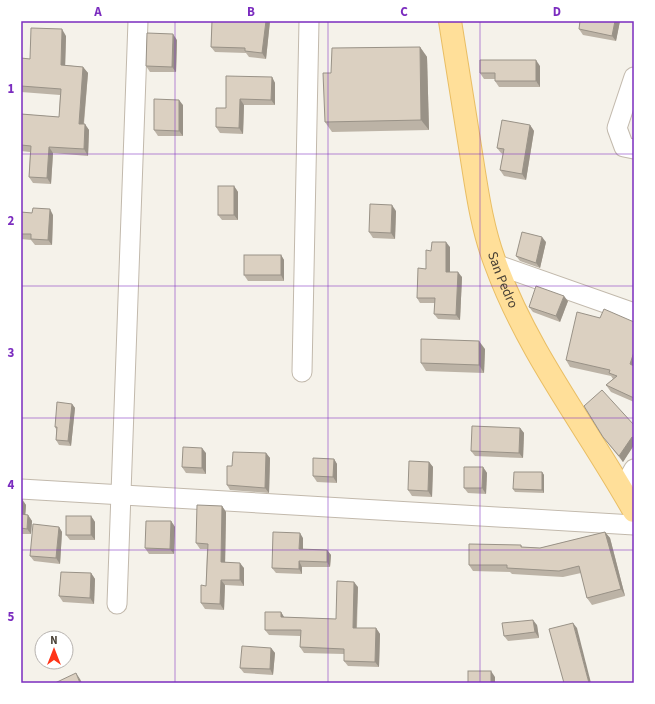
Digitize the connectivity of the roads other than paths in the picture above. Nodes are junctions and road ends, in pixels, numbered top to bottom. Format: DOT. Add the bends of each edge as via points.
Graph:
graph roads {
  1 [pos="138,21"];
  2 [pos="309,21"];
  3 [pos="446,22"];
  4 [pos="634,77"];
  5 [pos="634,149"];
  6 [pos="495,264"];
  7 [pos="634,313"];
  8 [pos="302,372"];
  9 [pos="634,469"];
  10 [pos="21,489"];
  11 [pos="622,490"];
  12 [pos="122,495"];
  13 [pos="634,510"];
  14 [pos="634,524"];
  15 [pos="118,604"];
  1 -- 12 [label="street"];
  2 -- 8 [label="street"];
  3 -- 6 [label="main road, San Pedro" via="480,209"];
  4 -- 5 [label="street" via="617,128 624,146"];
  6 -- 7 [label="street"];
  6 -- 11 [label="main road, San Pedro" via="511,304"];
  9 -- 11 [label="street"];
  10 -- 12 [label="street"];
  11 -- 13 [label="main road, San Pedro"];
  12 -- 14 [label="street"];
  12 -- 15 [label="street"];
}
